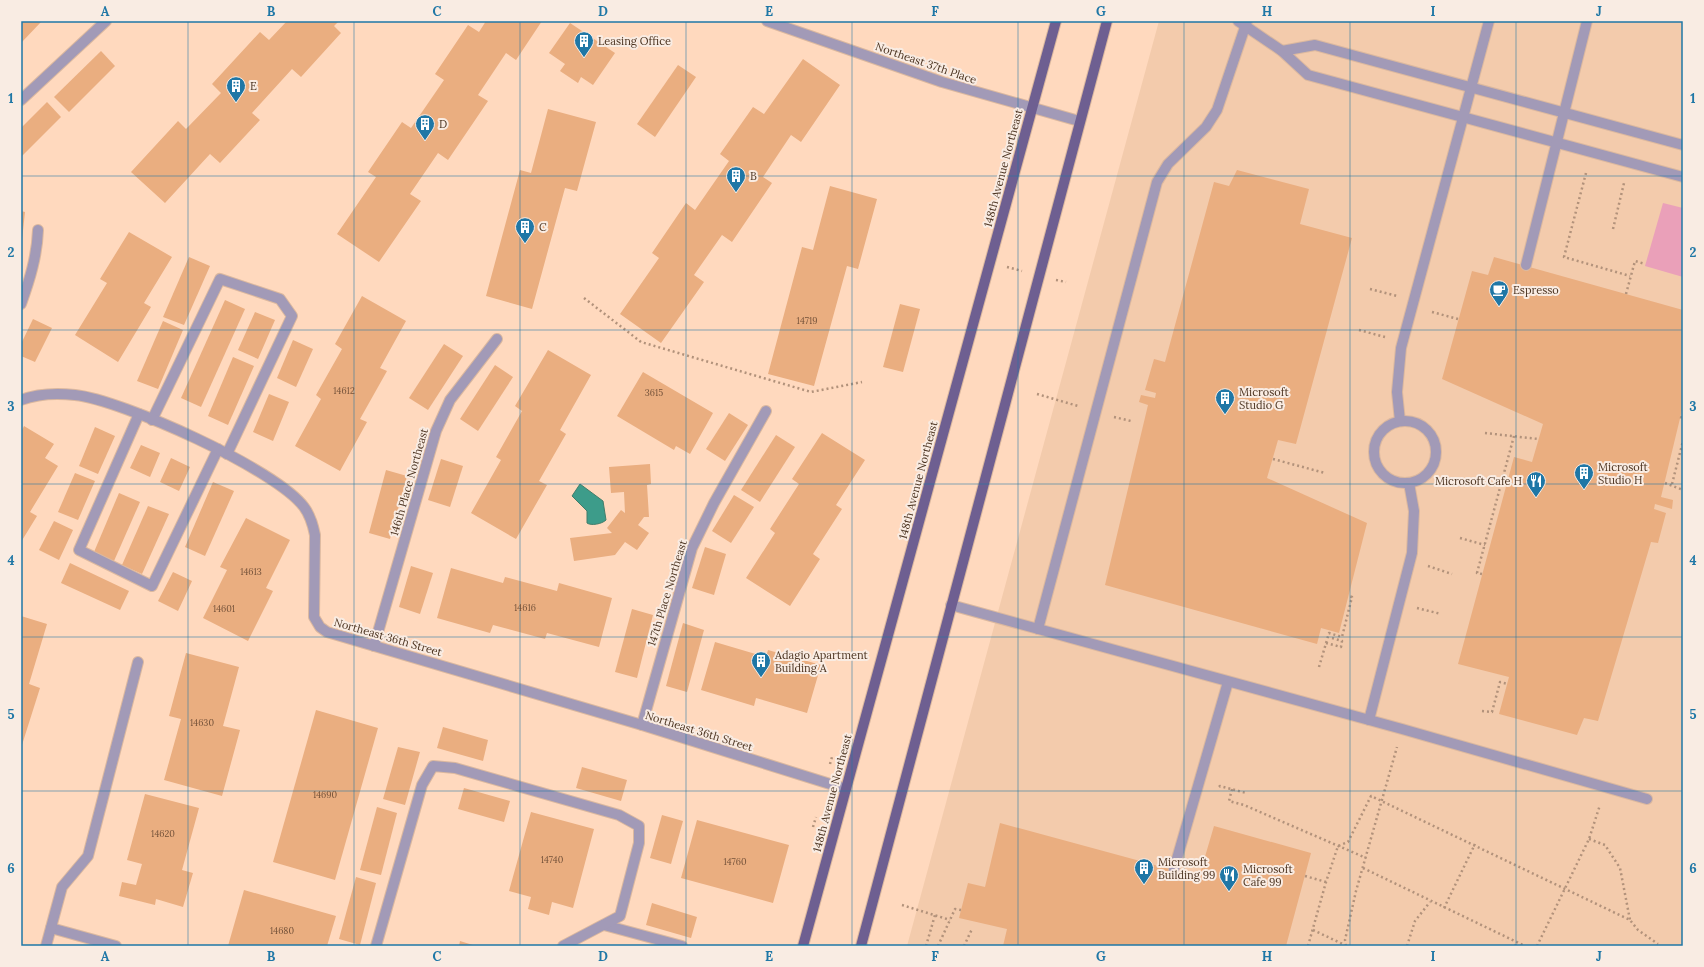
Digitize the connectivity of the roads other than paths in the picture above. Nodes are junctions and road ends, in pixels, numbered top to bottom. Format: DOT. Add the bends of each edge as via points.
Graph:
graph roads {
  1 [pos="106,21"];
  2 [pos="767,21"];
  3 [pos="1056,21"];
  4 [pos="1107,21"];
  5 [pos="1489,21"];
  6 [pos="1587,21"];
  7 [pos="1244,23"];
  8 [pos="1282,51"];
  9 [pos="1471,88"];
  10 [pos="21,100"];
  11 [pos="1032,108"];
  12 [pos="1565,113"];
  13 [pos="1463,117"];
  14 [pos="1080,121"];
  15 [pos="1557,143"];
  16 [pos="1683,145"];
  17 [pos="1683,177"];
  18 [pos="38,230"];
  19 [pos="1526,266"];
  20 [pos="21,304"];
  21 [pos="497,339"];
  22 [pos="21,400"];
  23 [pos="766,411"];
  24 [pos="139,414"];
  25 [pos="152,420"];
  26 [pos="1400,421"];
  27 [pos="222,451"];
  28 [pos="1409,483"];
  29 [pos="951,605"];
  30 [pos="1038,629"];
  31 [pos="374,646"];
  32 [pos="138,662"];
  33 [pos="1228,682"];
  34 [pos="1369,720"];
  35 [pos="642,725"];
  36 [pos="846,789"];
  37 [pos="1647,799"];
  38 [pos="1174,869"];
  39 [pos="604,925"];
  40 [pos="51,928"];
  41 [pos="46,946"];
  42 [pos="116,946"];
  43 [pos="376,946"];
  44 [pos="563,946"];
  45 [pos="682,946"];
  46 [pos="803,946"];
  47 [pos="860,946"];
  1 -- 10 [label="street"];
  2 -- 11 [label="street, Northeast 37th Place" via="942,82"];
  3 -- 11 [label="main road, 148th Avenue Northeast"];
  4 -- 14 [label="main road"];
  5 -- 9 [label="street"];
  6 -- 12 [label="street"];
  7 -- 8 [label="street"];
  7 -- 30 [label="street" via="1217,110 1206,127 1168,164 1157,182"];
  8 -- 9 [label="street" via="1315,45"];
  8 -- 13 [label="street" via="1308,75"];
  9 -- 12 [label="street"];
  9 -- 13 [label="street"];
  11 -- 14 [label="street, Northeast 37th Place"];
  11 -- 36 [label="main road, 148th Avenue Northeast"];
  12 -- 15 [label="street"];
  12 -- 16 [label="street"];
  13 -- 15 [label="street"];
  13 -- 26 [label="street" via="1401,348 1396,392"];
  14 -- 29 [label="main road"];
  15 -- 17 [label="street"];
  15 -- 19 [label="street"];
  18 -- 20 [label="street" via="35,258"];
  21 -- 31 [label="street, 146th Place Northeast" via="450,400 436,431"];
  22 -- 24 [label="street, Northeast 36th Street" via="49,394 75,395"];
  23 -- 35 [label="street, 147th Place Northeast" via="714,503 692,548"];
  24 -- 25 [label="street, Northeast 36th Street"];
  24 -- 27 [label="street" via="79,550 152,586"];
  25 -- 27 [label="street, Northeast 36th Street"];
  25 -- 27 [label="street" via="220,279 280,299 292,316"];
  26 -- 28 [label="street" via="1387,427 1379,435 1374,445 1374,460 1388,478 1398,483"];
  26 -- 28 [label="street" via="1412,422 1425,428 1436,448 1431,469 1423,478"];
  27 -- 31 [label="street, Northeast 36th Street" via="273,480 304,507 315,535 313,610 316,623 326,632"];
  28 -- 34 [label="street" via="1414,511 1412,553"];
  29 -- 30 [label="street"];
  29 -- 47 [label="main road"];
  30 -- 33 [label="street"];
  31 -- 35 [label="street, Northeast 36th Street"];
  32 -- 40 [label="street" via="88,856 62,887"];
  33 -- 34 [label="street"];
  33 -- 38 [label="street"];
  34 -- 37 [label="street"];
  35 -- 36 [label="street, Northeast 36th Street"];
  36 -- 46 [label="main road, 148th Avenue Northeast"];
  39 -- 43 [label="street" via="620,916 639,843 639,826 611,813 455,768 433,766 422,785"];
  39 -- 44 [label="street"];
  39 -- 45 [label="street"];
  40 -- 41 [label="street"];
  40 -- 42 [label="street"];
}
